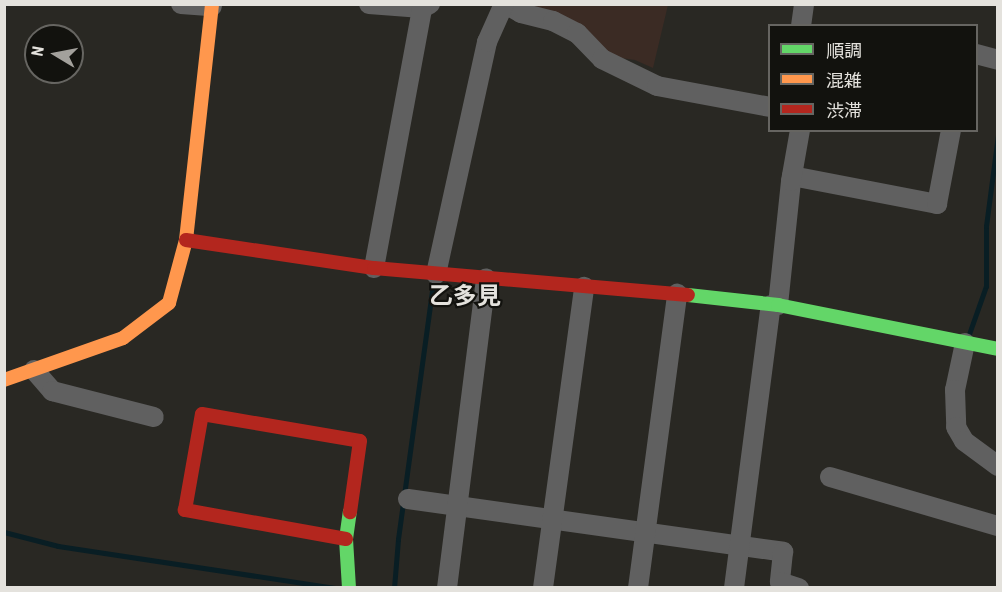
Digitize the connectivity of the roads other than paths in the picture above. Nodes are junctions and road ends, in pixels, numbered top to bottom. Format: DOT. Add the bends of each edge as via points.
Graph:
graph roads {
  1 [pos="182,4"];
  2 [pos="369,4"];
  3 [pos="504,4"];
  4 [pos="804,4"];
  5 [pos="212,5"];
  6 [pos="426,6"];
  7 [pos="801,24"];
  8 [pos="978,55"];
  9 [pos="998,60"];
  10 [pos="768,107"];
  11 [pos="800,132"];
  12 [pos="951,132"];
  13 [pos="792,176"];
  14 [pos="186,240"];
  15 [pos="374,268"];
  16 [pos="436,274"];
  17 [pos="486,278"];
  18 [pos="584,287"];
  19 [pos="677,294"];
  20 [pos="774,305"];
  21 [pos="964,343"];
  22 [pos="998,349"];
  23 [pos="34,370"];
  24 [pos="6,377"];
  25 [pos="154,417"];
  26 [pos="998,466"];
  27 [pos="830,477"];
  28 [pos="408,499"];
  29 [pos="457,506"];
  30 [pos="552,520"];
  31 [pos="998,526"];
  32 [pos="645,532"];
  33 [pos="346,539"];
  34 [pos="740,545"];
  35 [pos="349,587"];
  36 [pos="447,588"];
  37 [pos="543,588"];
  38 [pos="638,588"];
  39 [pos="734,588"];
  40 [pos="799,588"];
  1 -- 5 [label="street"];
  2 -- 6 [label="street"];
  3 -- 10 [label="street" via="577,33 602,59 657,86"];
  3 -- 16 [label="street" via="487,42"];
  4 -- 7 [label="street"];
  5 -- 14 [label="street"];
  6 -- 15 [label="street"];
  8 -- 9 [label="street"];
  11 -- 13 [label="street"];
  12 -- 13 [label="street" via="937,204"];
  13 -- 20 [label="street"];
  14 -- 15 [label="street"];
  14 -- 23 [label="street" via="169,303 123,338"];
  15 -- 16 [label="street"];
  16 -- 17 [label="street"];
  17 -- 18 [label="street"];
  17 -- 29 [label="street"];
  18 -- 19 [label="street"];
  18 -- 30 [label="street"];
  19 -- 20 [label="street"];
  19 -- 32 [label="street"];
  20 -- 21 [label="street"];
  20 -- 34 [label="street"];
  21 -- 22 [label="street"];
  21 -- 26 [label="street" via="955,390 956,427 964,441"];
  23 -- 24 [label="street"];
  23 -- 25 [label="street" via="52,392"];
  27 -- 31 [label="street"];
  28 -- 29 [label="street"];
  29 -- 30 [label="street"];
  29 -- 36 [label="street"];
  30 -- 32 [label="street"];
  30 -- 37 [label="street"];
  32 -- 34 [label="street"];
  32 -- 38 [label="street"];
  33 -- 33 [label="street" via="360,441 202,414 185,510"];
  33 -- 35 [label="street"];
  34 -- 39 [label="street"];
  34 -- 40 [label="street" via="783,552 780,582"];
}
